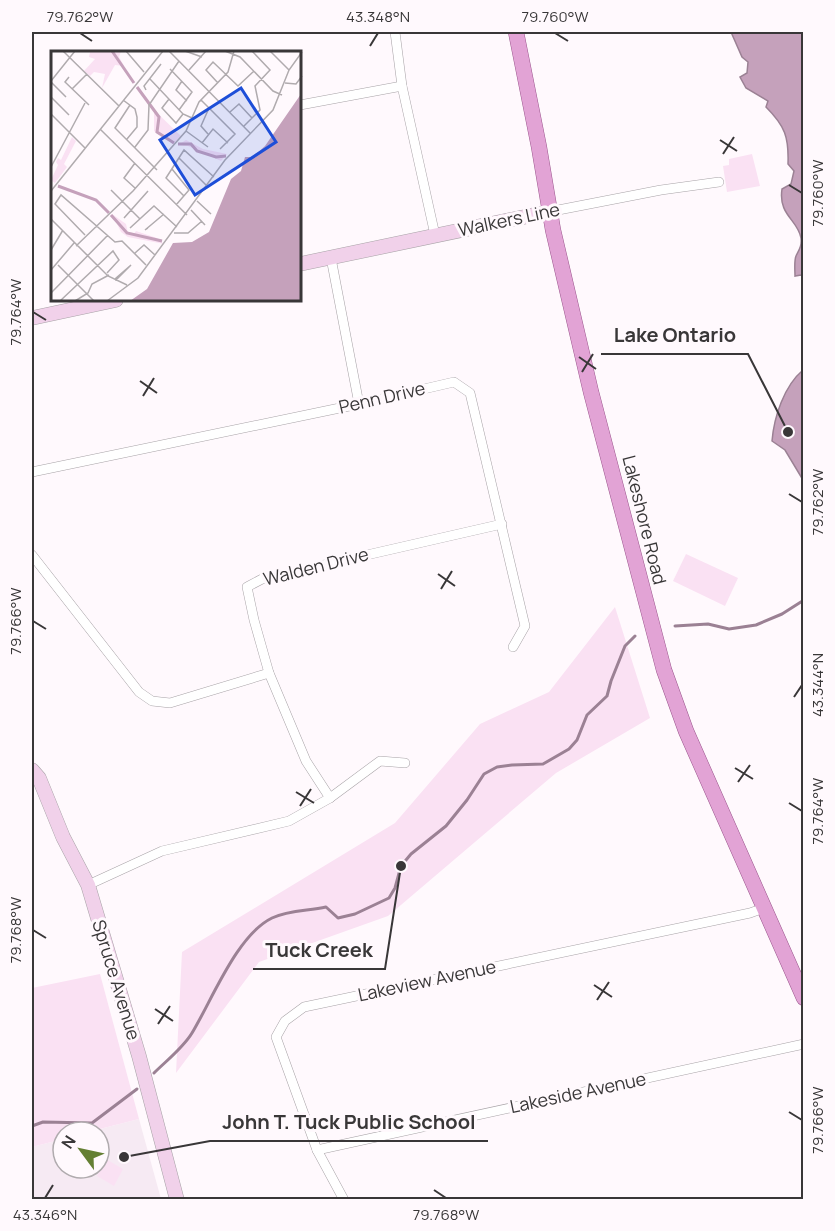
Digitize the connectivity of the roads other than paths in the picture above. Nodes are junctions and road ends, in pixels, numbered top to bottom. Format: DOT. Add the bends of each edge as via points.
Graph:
graph roads {
  1 [pos="395,32"];
  2 [pos="516,32"];
  3 [pos="402,86"];
  4 [pos="302,105"];
  5 [pos="719,182"];
  6 [pos="548,212"];
  7 [pos="435,235"];
  8 [pos="331,258"];
  9 [pos="302,264"];
  10 [pos="107,302"];
  11 [pos="32,318"];
  12 [pos="359,404"];
  13 [pos="32,472"];
  14 [pos="502,524"];
  15 [pos="32,555"];
  16 [pos="513,647"];
  17 [pos="269,673"];
  18 [pos="405,763"];
  19 [pos="32,770"];
  20 [pos="330,798"];
  21 [pos="88,885"];
  22 [pos="764,908"];
  23 [pos="804,998"];
  24 [pos="804,1044"];
  25 [pos="317,1150"];
  26 [pos="177,1200"];
  27 [pos="344,1200"];
  1 -- 3 [label="street"];
  2 -- 6 [label="main road, Lakeshore Road"];
  3 -- 4 [label="street"];
  3 -- 7 [label="street"];
  5 -- 6 [label="street, Walkers Line"];
  6 -- 7 [label="street, Walkers Line"];
  6 -- 22 [label="main road, Lakeshore Road" via="664,670 686,731"];
  7 -- 8 [label="street, Walkers Line"];
  8 -- 9 [label="street, Walkers Line"];
  8 -- 12 [label="street"];
  10 -- 11 [label="street"];
  12 -- 13 [label="street, Penn Drive"];
  12 -- 14 [label="street, Penn Drive" via="453,382 463,386 470,393"];
  14 -- 16 [label="street, Penn Drive" via="525,626"];
  14 -- 17 [label="street, Walden Drive" via="251,584 247,592"];
  15 -- 17 [label="street" via="139,692 152,701 170,704"];
  17 -- 20 [label="street, Walden Drive" via="306,761"];
  18 -- 20 [label="street" via="380,762"];
  19 -- 21 [label="street, Spruce Avenue"];
  20 -- 21 [label="street" via="289,821 162,851"];
  21 -- 26 [label="street, Spruce Avenue" via="140,1056"];
  22 -- 23 [label="main road, Lakeshore Road"];
  22 -- 25 [label="street, Lakeview Avenue" via="304,1007 285,1021 276,1036"];
  24 -- 25 [label="street, Lakeside Avenue"];
  25 -- 27 [label="street, Lakeview Avenue"];
}
